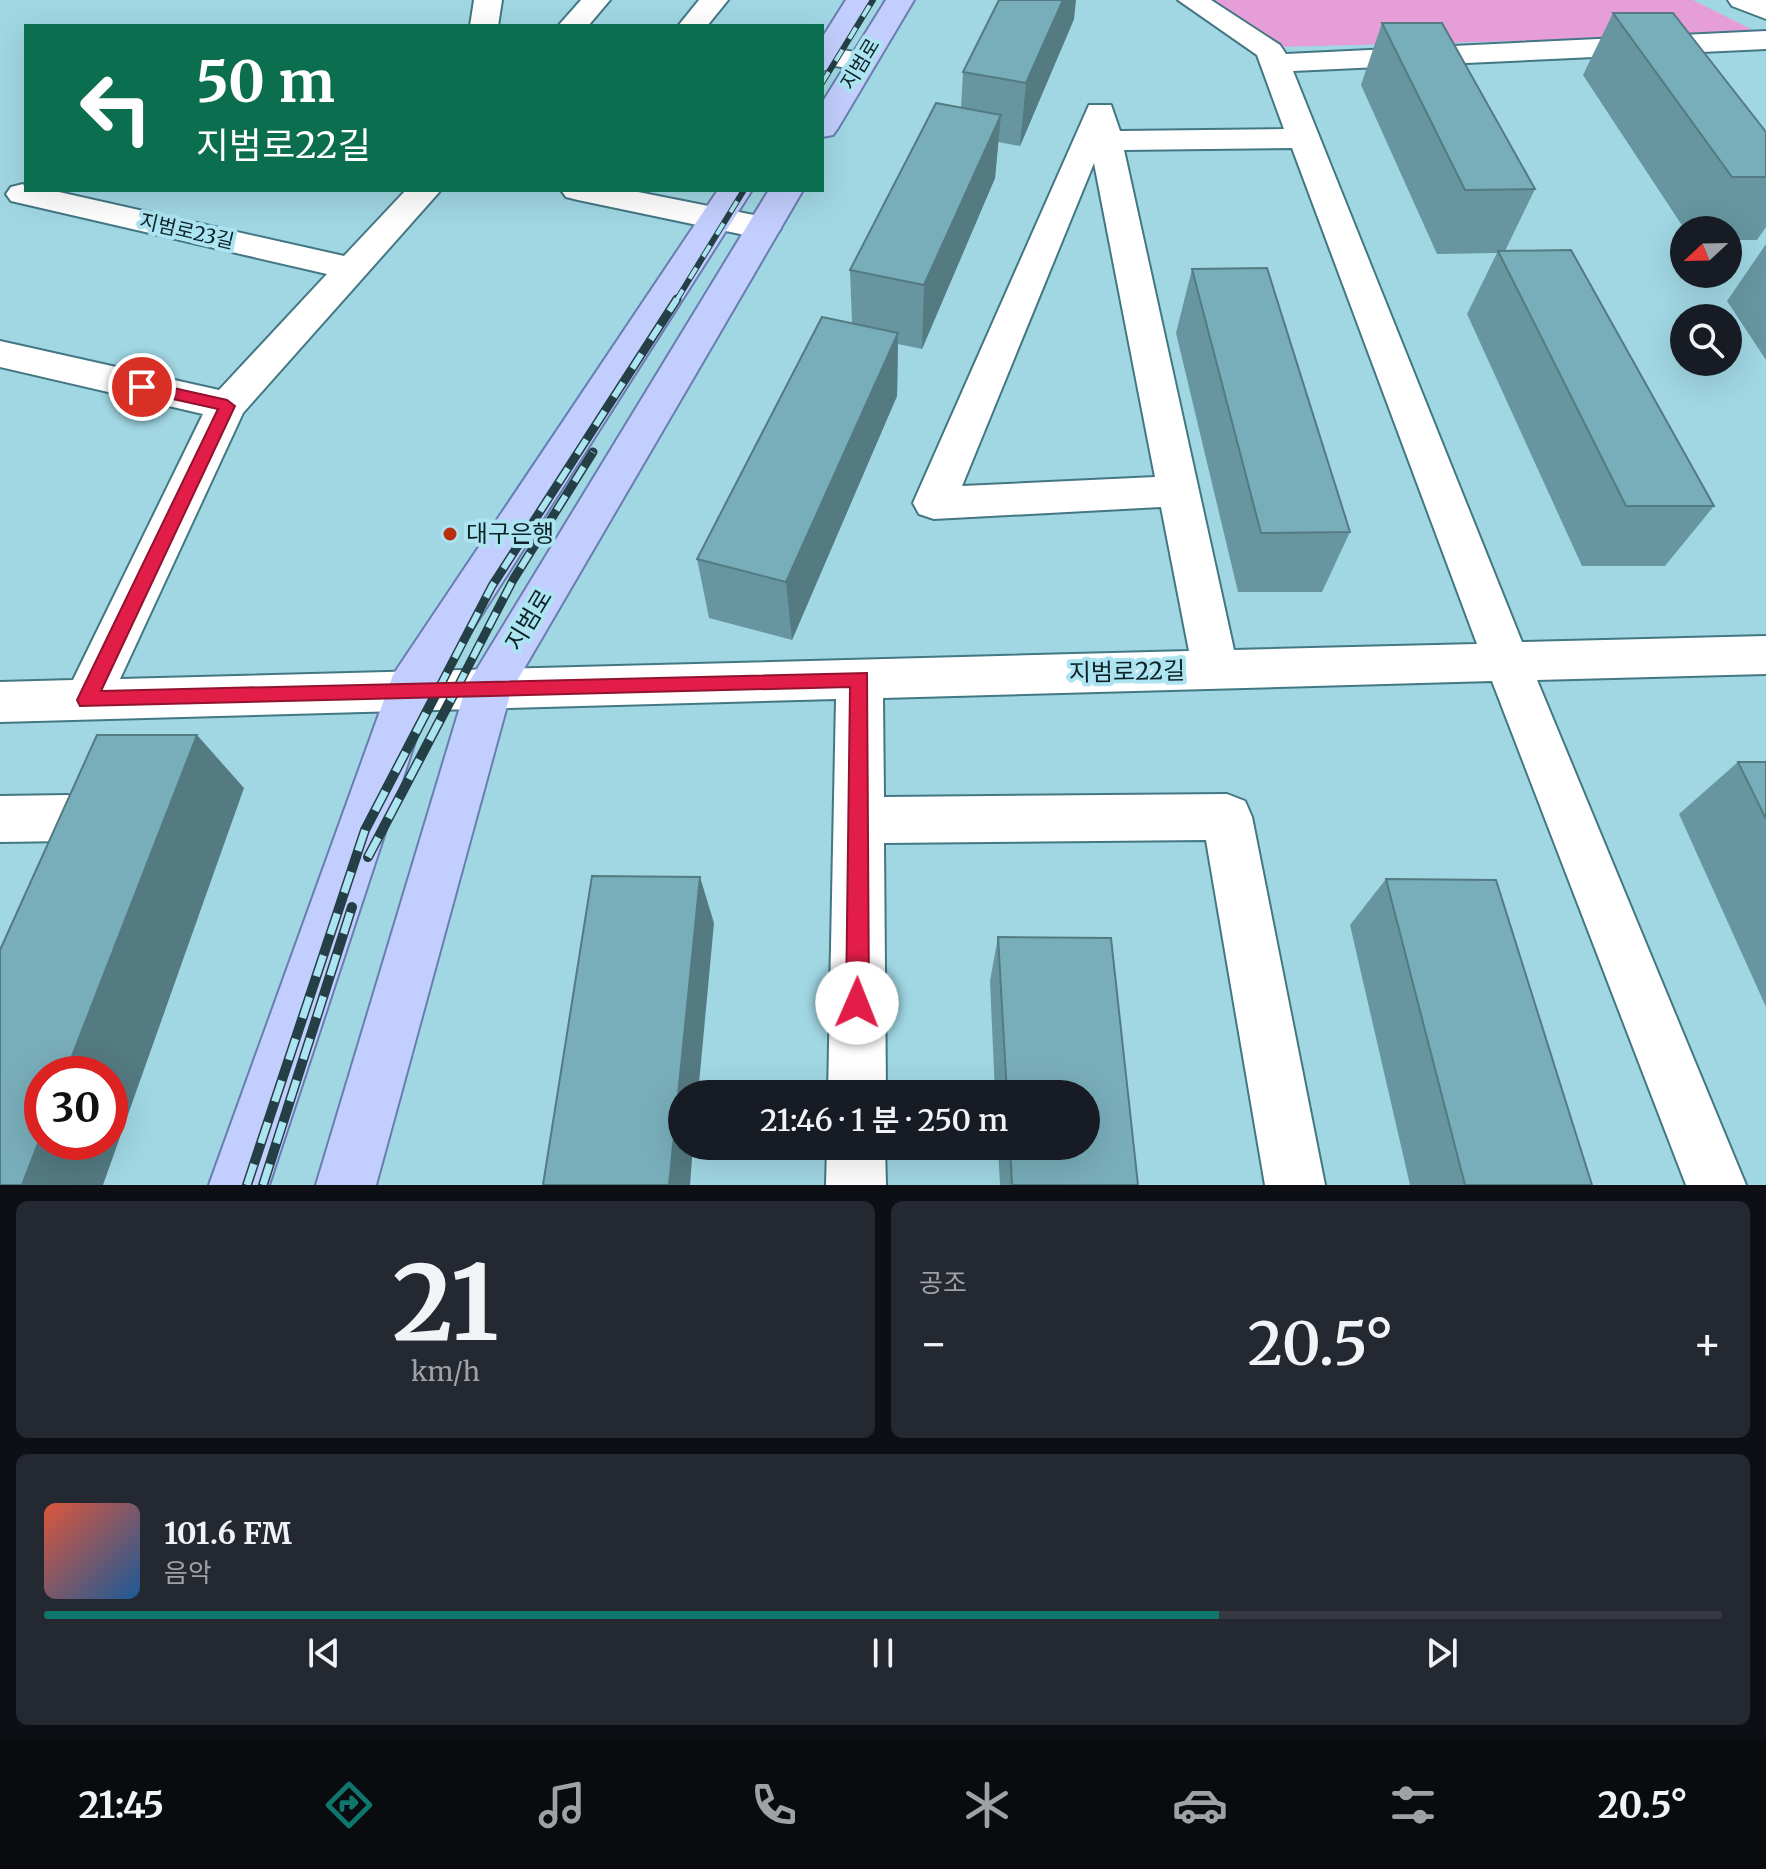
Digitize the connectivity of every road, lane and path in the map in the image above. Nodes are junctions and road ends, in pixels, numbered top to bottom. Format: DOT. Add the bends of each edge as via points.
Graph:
graph roads {
  1 [pos="488,0"];
  2 [pos="596,0"];
  3 [pos="714,0"];
  4 [pos="860,0"];
  5 [pos="900,0"];
  6 [pos="1192,0"];
  7 [pos="1742,0"];
  8 [pos="1766,11"];
  9 [pos="484,24"];
  10 [pos="574,24"];
  11 [pos="694,24"];
  12 [pos="1766,40"];
  13 [pos="824,56"];
  14 [pos="824,58"];
  15 [pos="860,61"];
  16 [pos="1274,63"];
  17 [pos="824,124"];
  18 [pos="1303,138"];
  19 [pos="1106,141"];
  20 [pos="422,192"];
  21 [pos="599,192"];
  22 [pos="785,192"];
  23 [pos="23,194"];
  24 [pos="726,204"];
  25 [pos="764,228"];
  26 [pos="352,269"];
  27 [pos="0,354"];
  28 [pos="227,406"];
  29 [pos="1178,491"];
  30 [pos="1766,655"];
  31 [pos="1507,662"];
  32 [pos="1215,669"];
  33 [pos="860,679"];
  34 [pos="489,687"];
  35 [pos="409,689"];
  36 [pos="0,702"];
  37 [pos="87,766"];
  38 [pos="0,819"];
  39 [pos="859,820"];
  40 [pos="857,1080"];
  41 [pos="856,1160"];
  42 [pos="239,1185"];
  43 [pos="346,1185"];
  44 [pos="856,1185"];
  45 [pos="1295,1185"];
  46 [pos="1716,1185"];
  1 -- 9 [label="street"];
  2 -- 10 [label="street"];
  3 -- 11 [label="street"];
  4 -- 13 [label="main road"];
  5 -- 15 [label="main road, 지범로"];
  6 -- 16 [label="street" via="1270,51"];
  7 -- 8 [label="street"];
  12 -- 16 [label="street"];
  14 -- 15 [label="street"];
  15 -- 17 [label="main road, 지범로"];
  16 -- 18 [label="street"];
  18 -- 19 [label="street"];
  18 -- 31 [label="street"];
  19 -- 29 [label="street"];
  19 -- 29 [label="street" via="1100,112 934,503"];
  20 -- 26 [label="street"];
  21 -- 24 [label="street"];
  22 -- 25 [label="main road, 지범로"];
  23 -- 26 [label="street, 지범로23길"];
  24 -- 25 [label="street"];
  24 -- 35 [label="main road"];
  25 -- 34 [label="main road, 지범로"];
  26 -- 28 [label="street"];
  27 -- 28 [label="street"];
  28 -- 37 [label="street"];
  29 -- 32 [label="street"];
  30 -- 31 [label="street, 지범로22길"];
  31 -- 32 [label="street, 지범로22길"];
  31 -- 46 [label="street"];
  32 -- 33 [label="street, 지범로22길"];
  33 -- 34 [label="street, 지범로22길"];
  33 -- 39 [label="street"];
  34 -- 35 [label="street, 지범로22길"];
  34 -- 43 [label="main road, 지범로"];
  35 -- 37 [label="street, 지범로22길"];
  35 -- 42 [label="main road"];
  36 -- 37 [label="street"];
  37 -- 38 [label="street"];
  39 -- 40 [label="street"];
  39 -- 45 [label="street" via="1227,817"];
  41 -- 44 [label="street"];
}
